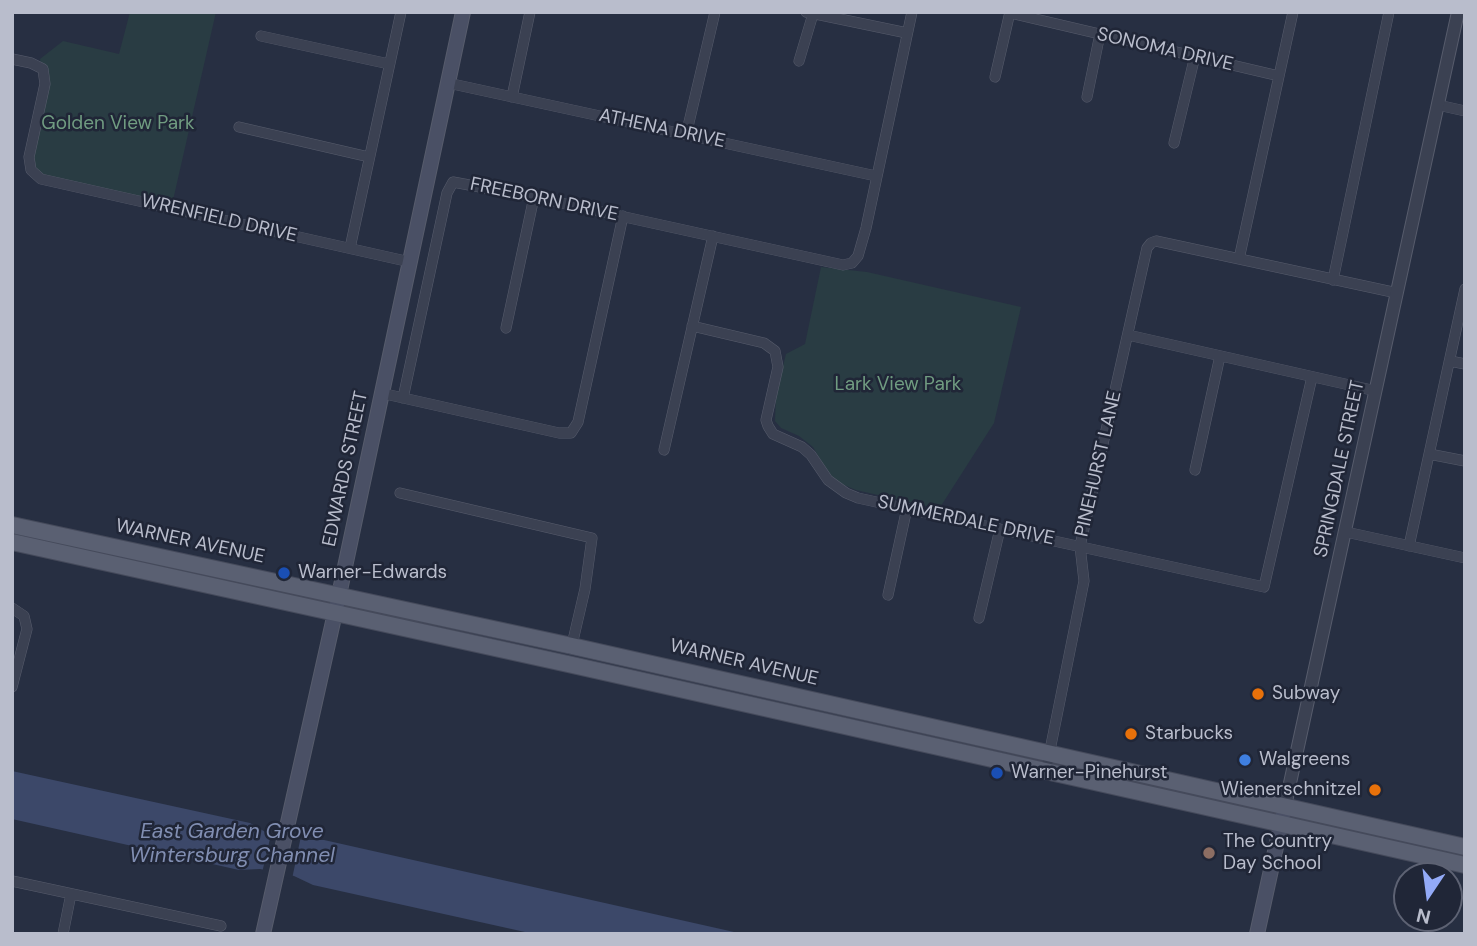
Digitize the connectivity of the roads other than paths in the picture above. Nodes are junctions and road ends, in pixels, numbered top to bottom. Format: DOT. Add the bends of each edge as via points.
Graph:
graph roads {
  1 [pos="401,12"];
  2 [pos="463,12"];
  3 [pos="530,12"];
  4 [pos="715,12"];
  5 [pos="912,12"];
  6 [pos="1293,12"];
  7 [pos="1389,12"];
  8 [pos="1458,12"];
  9 [pos="809,13"];
  10 [pos="1010,13"];
  11 [pos="907,33"];
  12 [pos="1100,34"];
  13 [pos="261,36"];
  14 [pos="1195,56"];
  15 [pos="12,59"];
  16 [pos="799,61"];
  17 [pos="389,64"];
  18 [pos="1279,76"];
  19 [pos="995,77"];
  20 [pos="448,83"];
  21 [pos="512,97"];
  22 [pos="1087,97"];
  23 [pos="1438,105"];
  24 [pos="1465,111"];
  25 [pos="239,127"];
  26 [pos="687,135"];
  27 [pos="1174,143"];
  28 [pos="369,157"];
  29 [pos="876,176"];
  30 [pos="534,197"];
  31 [pos="623,216"];
  32 [pos="713,236"];
  33 [pos="350,248"];
  34 [pos="1239,259"];
  35 [pos="410,262"];
  36 [pos="1333,280"];
  37 [pos="1465,289"];
  38 [pos="1397,293"];
  39 [pos="692,326"];
  40 [pos="506,328"];
  41 [pos="1128,335"];
  42 [pos="1220,356"];
  43 [pos="1450,361"];
  44 [pos="1465,364"];
  45 [pos="1312,377"];
  46 [pos="1376,391"];
  47 [pos="381,393"];
  48 [pos="403,398"];
  49 [pos="664,450"];
  50 [pos="1429,454"];
  51 [pos="1465,461"];
  52 [pos="1195,470"];
  53 [pos="400,493"];
  54 [pos="906,508"];
  55 [pos="12,525"];
  56 [pos="1000,529"];
  57 [pos="1346,532"];
  58 [pos="12,542"];
  59 [pos="1080,546"];
  60 [pos="1409,546"];
  61 [pos="112,555"];
  62 [pos="1465,558"];
  63 [pos="339,595"];
  64 [pos="888,595"];
  65 [pos="12,608"];
  66 [pos="335,612"];
  67 [pos="979,618"];
  68 [pos="572,646"];
  69 [pos="568,664"];
  70 [pos="12,687"];
  71 [pos="1049,752"];
  72 [pos="1045,770"];
  73 [pos="1181,784"];
  74 [pos="1115,785"];
  75 [pos="1283,814"];
  76 [pos="1465,847"];
  77 [pos="1465,865"];
  78 [pos="12,881"];
  79 [pos="71,894"];
  80 [pos="221,926"];
  81 [pos="265,933"];
  82 [pos="64,934"];
  83 [pos="1257,934"];
  1 -- 17 [label="street"];
  2 -- 20 [label="main road, EDWARDS STREET"];
  3 -- 21 [label="street"];
  4 -- 26 [label="street"];
  5 -- 11 [label="street"];
  6 -- 18 [label="street"];
  7 -- 36 [label="street"];
  8 -- 23 [label="street, SPRINGDALE STREET"];
  9 -- 11 [label="street"];
  9 -- 16 [label="street"];
  10 -- 12 [label="street, SONOMA DRIVE"];
  10 -- 19 [label="street"];
  11 -- 29 [label="street"];
  12 -- 14 [label="street, SONOMA DRIVE"];
  12 -- 22 [label="street"];
  13 -- 17 [label="street"];
  14 -- 18 [label="street, SONOMA DRIVE"];
  14 -- 27 [label="street"];
  15 -- 33 [label="street, WRENFIELD DRIVE" via="43,69 46,84 29,157 32,170 41,179"];
  17 -- 28 [label="street"];
  18 -- 34 [label="street"];
  20 -- 21 [label="street, ATHENA DRIVE"];
  20 -- 35 [label="main road, EDWARDS STREET"];
  21 -- 26 [label="street, ATHENA DRIVE"];
  23 -- 24 [label="street"];
  23 -- 38 [label="street, SPRINGDALE STREET"];
  25 -- 28 [label="street"];
  26 -- 29 [label="street, ATHENA DRIVE"];
  28 -- 33 [label="street"];
  29 -- 32 [label="street, FREEBORN DRIVE" via="860,251 852,263 843,265"];
  30 -- 31 [label="street, FREEBORN DRIVE"];
  30 -- 40 [label="street"];
  30 -- 48 [label="street, FREEBORN DRIVE" via="458,181 449,187"];
  31 -- 32 [label="street, FREEBORN DRIVE"];
  31 -- 48 [label="street" via="578,422 571,433"];
  32 -- 39 [label="street"];
  33 -- 35 [label="street, WRENFIELD DRIVE"];
  34 -- 36 [label="street"];
  34 -- 41 [label="street, PINEHURST LANE" via="1151,243"];
  35 -- 47 [label="main road, EDWARDS STREET"];
  36 -- 38 [label="street"];
  37 -- 43 [label="street"];
  38 -- 46 [label="street, SPRINGDALE STREET"];
  39 -- 49 [label="street"];
  39 -- 54 [label="street, SUMMERDALE DRIVE" via="764,343 775,351 778,366 768,426 777,436 802,447 834,486 858,498"];
  41 -- 42 [label="street"];
  41 -- 59 [label="street, PINEHURST LANE"];
  42 -- 45 [label="street"];
  42 -- 52 [label="street"];
  43 -- 44 [label="street"];
  43 -- 50 [label="street"];
  45 -- 46 [label="street"];
  45 -- 59 [label="street, SUMMERDALE DRIVE" via="1264,587"];
  46 -- 57 [label="street, SPRINGDALE STREET"];
  47 -- 48 [label="street"];
  47 -- 63 [label="main road, EDWARDS STREET"];
  50 -- 51 [label="street"];
  50 -- 60 [label="street"];
  53 -- 68 [label="street" via="592,538"];
  54 -- 56 [label="street, SUMMERDALE DRIVE"];
  54 -- 64 [label="street"];
  55 -- 61 [label="main road, WARNER AVENUE"];
  56 -- 59 [label="street, SUMMERDALE DRIVE"];
  56 -- 67 [label="street"];
  57 -- 60 [label="street"];
  57 -- 75 [label="street, SPRINGDALE STREET"];
  58 -- 61 [label="main road" via="51,551 65,545"];
  59 -- 71 [label="street, PINEHURST LANE" via="1084,581"];
  60 -- 62 [label="street"];
  61 -- 63 [label="main road, WARNER AVENUE" via="181,562"];
  61 -- 66 [label="main road, WARNER AVENUE"];
  63 -- 66 [label="main road, EDWARDS STREET"];
  63 -- 68 [label="main road, WARNER AVENUE"];
  65 -- 70 [label="street" via="24,616 27,629"];
  66 -- 69 [label="main road, WARNER AVENUE"];
  66 -- 81 [label="main road, EDWARDS STREET"];
  68 -- 69 [label="street"];
  68 -- 71 [label="main road, WARNER AVENUE"];
  69 -- 72 [label="main road, WARNER AVENUE"];
  71 -- 72 [label="street, PINEHURST LANE"];
  71 -- 73 [label="main road, WARNER AVENUE"];
  72 -- 74 [label="main road, WARNER AVENUE"];
  73 -- 74 [label="main road" via="1176,792 1134,783"];
  73 -- 75 [label="main road, WARNER AVENUE"];
  74 -- 75 [label="main road, WARNER AVENUE"];
  75 -- 76 [label="main road, WARNER AVENUE"];
  75 -- 77 [label="main road, WARNER AVENUE"];
  75 -- 83 [label="main road, SPRINGDALE STREET"];
  78 -- 79 [label="street"];
  79 -- 80 [label="street"];
  79 -- 82 [label="street"];
}
